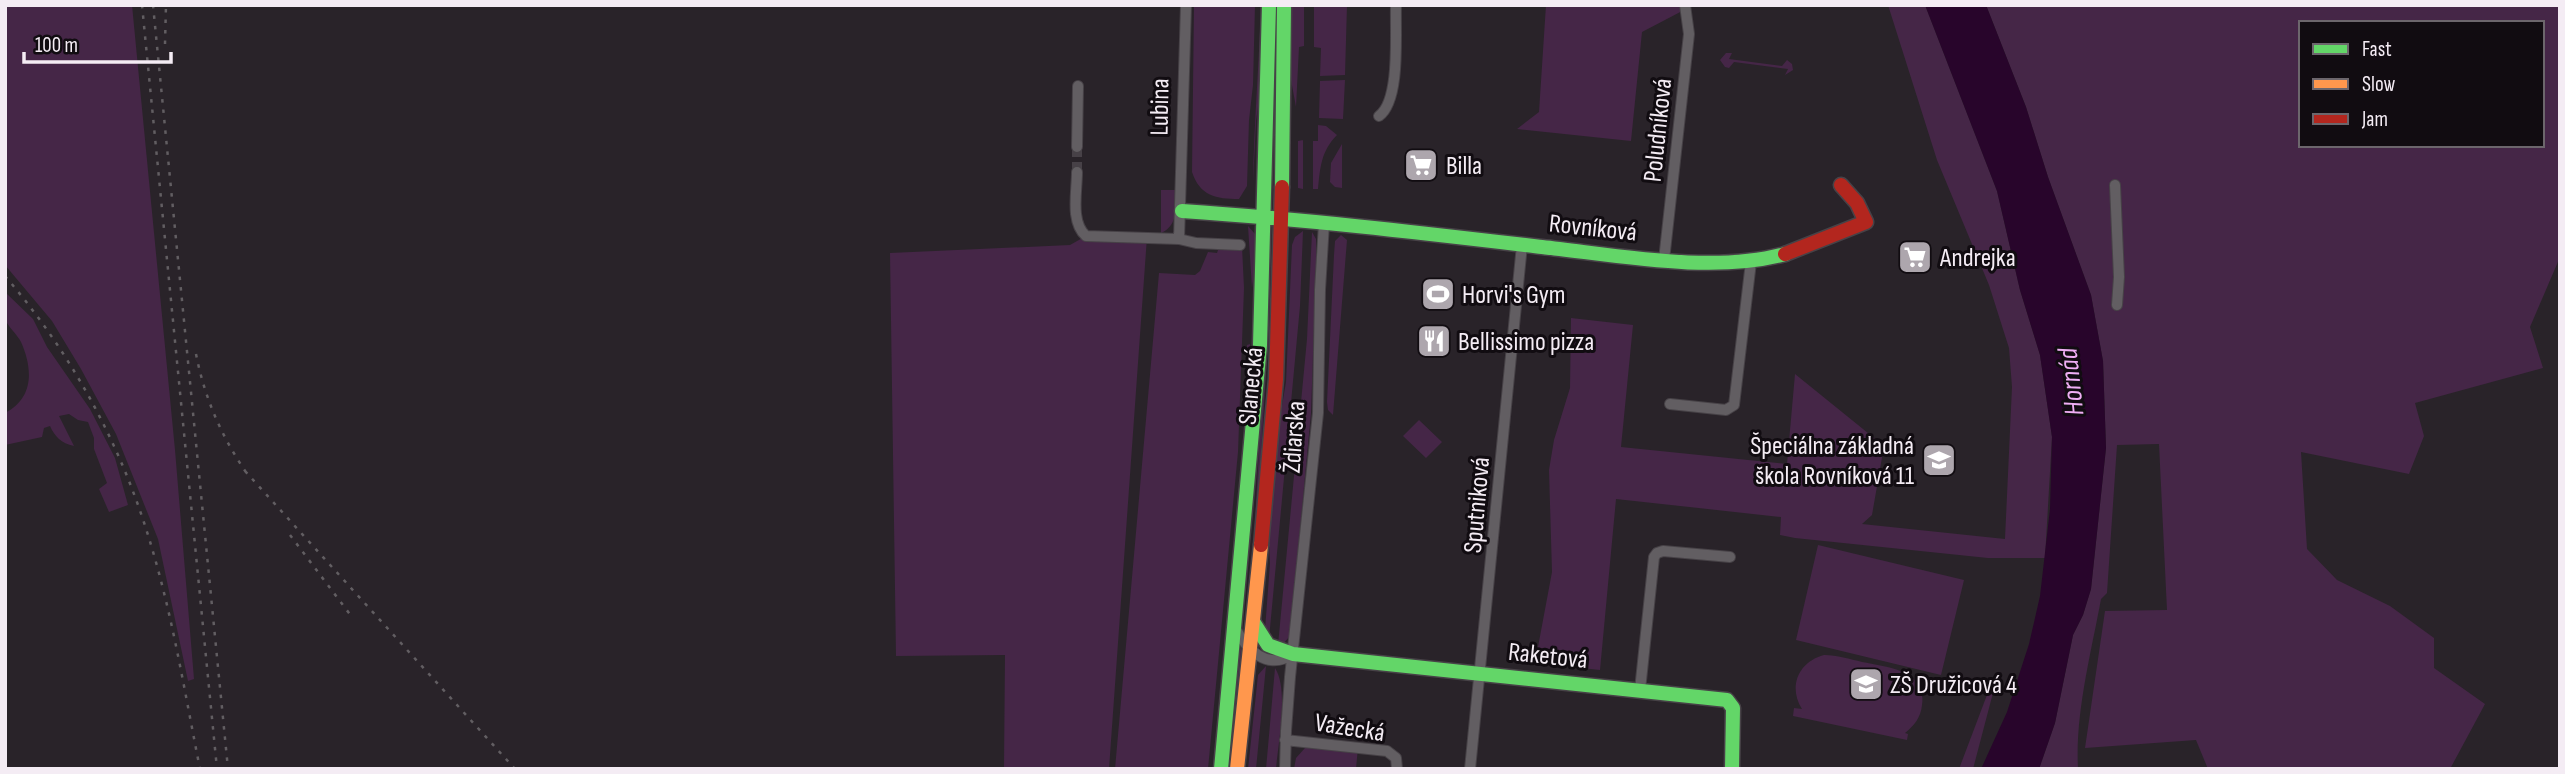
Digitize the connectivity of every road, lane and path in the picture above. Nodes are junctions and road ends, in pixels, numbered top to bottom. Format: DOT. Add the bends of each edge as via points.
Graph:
graph roads {
  1 [pos="1186,5"];
  2 [pos="1269,5"];
  3 [pos="1284,5"];
  4 [pos="1396,5"];
  5 [pos="1685,5"];
  6 [pos="1078,86"];
  7 [pos="1379,116"];
  8 [pos="1077,147"];
  9 [pos="1077,172"];
  10 [pos="1841,185"];
  11 [pos="2115,185"];
  12 [pos="1182,211"];
  13 [pos="1264,216"];
  14 [pos="1282,219"];
  15 [pos="1324,223"];
  16 [pos="1179,239"];
  17 [pos="1240,245"];
  18 [pos="1522,245"];
  19 [pos="1664,260"];
  20 [pos="1751,262"];
  21 [pos="2117,305"];
  22 [pos="1670,404"];
  23 [pos="1730,557"];
  24 [pos="1254,623"];
  25 [pos="1235,628"];
  26 [pos="1251,650"];
  27 [pos="1293,654"];
  28 [pos="1272,660"];
  29 [pos="1481,673"];
  30 [pos="1290,677"];
  31 [pos="1247,679"];
  32 [pos="1640,690"];
  33 [pos="1286,740"];
  34 [pos="1221,769"];
  35 [pos="1237,769"];
  36 [pos="1285,769"];
  37 [pos="1397,769"];
  38 [pos="1470,769"];
  39 [pos="1732,769"];
  1 -- 12 [label="street, Lubina"];
  2 -- 13 [label="main road, Slanecká"];
  3 -- 14 [label="main road, Slanecká"];
  4 -- 7 [label="street" via="1392,94"];
  5 -- 19 [label="street, Poludníková" via="1689,34"];
  6 -- 8 [label="street"];
  9 -- 16 [label="street" via="1077,220 1086,236"];
  10 -- 20 [label="main road, Rovníková" via="1866,222 1794,252"];
  11 -- 21 [label="street"];
  12 -- 13 [label="main road"];
  12 -- 16 [label="street, Lubina"];
  13 -- 14 [label="main road, Rovníková"];
  13 -- 25 [label="main road, Slanecká" via="1259,357"];
  14 -- 15 [label="main road, Rovníková"];
  14 -- 24 [label="main road, Slanecká" via="1276,379"];
  15 -- 18 [label="main road, Rovníková"];
  15 -- 27 [label="street, Ždiarska" via="1318,412"];
  16 -- 17 [label="street"];
  18 -- 19 [label="main road, Rovníková"];
  18 -- 29 [label="street, Sputniková"];
  19 -- 20 [label="main road, Rovníková"];
  20 -- 22 [label="street" via="1734,405 1726,410"];
  23 -- 32 [label="street" via="1663,551 1654,557"];
  24 -- 26 [label="main road, Slanecká"];
  24 -- 27 [label="main road, Raketová" via="1268,645"];
  25 -- 26 [label="street"];
  25 -- 34 [label="main road, Slanecká"];
  26 -- 28 [label="street"];
  26 -- 31 [label="main road, Slanecká"];
  27 -- 28 [label="street, Raketová"];
  27 -- 29 [label="main road, Raketová"];
  27 -- 30 [label="street, Važecká"];
  28 -- 30 [label="street" via="1284,666"];
  28 -- 31 [label="street, Raketová" via="1259,664"];
  29 -- 32 [label="main road, Raketová"];
  29 -- 38 [label="street, Sputniková"];
  30 -- 33 [label="street, Važecká"];
  31 -- 35 [label="main road, Slanecká"];
  32 -- 39 [label="main road, Raketová" via="1727,700 1733,708"];
  33 -- 36 [label="street, Važecká"];
  33 -- 37 [label="street, Važecká" via="1387,751 1396,758"];
}
